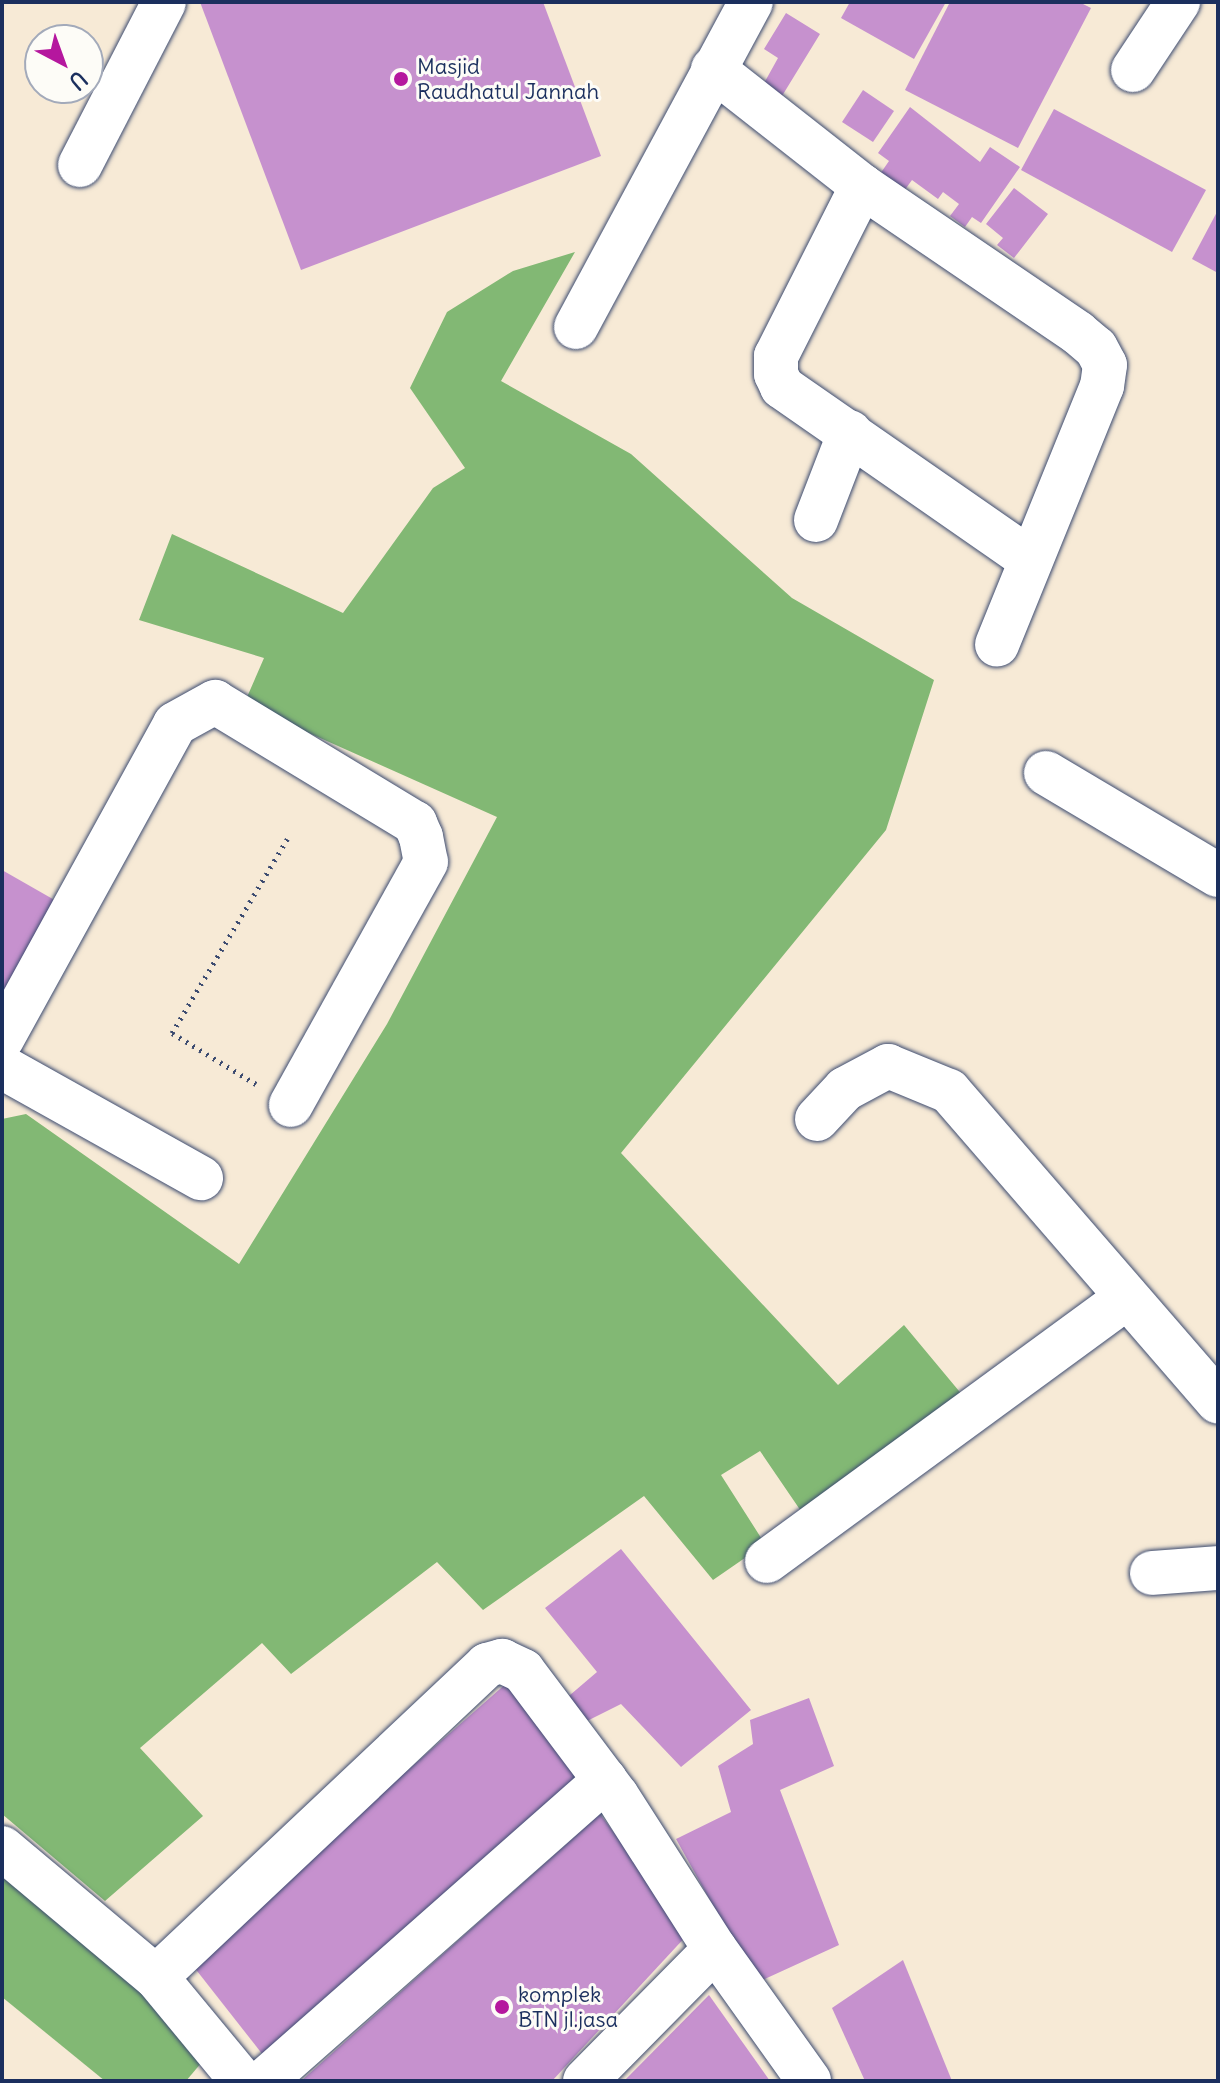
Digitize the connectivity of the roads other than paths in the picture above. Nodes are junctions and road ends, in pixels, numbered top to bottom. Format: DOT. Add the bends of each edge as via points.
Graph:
graph roads {
  1 [pos="164,2"];
  2 [pos="751,2"];
  3 [pos="1178,2"];
  4 [pos="713,69"];
  5 [pos="1133,70"];
  6 [pos="80,165"];
  7 [pos="862,186"];
  8 [pos="576,327"];
  9 [pos="850,432"];
  10 [pos="816,520"];
  11 [pos="1031,560"];
  12 [pos="997,645"];
  13 [pos="1046,773"];
  14 [pos="1218,875"];
  15 [pos="2,1039"];
  16 [pos="2,1067"];
  17 [pos="291,1105"];
  18 [pos="817,1119"];
  19 [pos="201,1178"];
  20 [pos="1127,1298"];
  21 [pos="1218,1402"];
  22 [pos="767,1561"];
  23 [pos="1218,1568"];
  24 [pos="1152,1573"];
  25 [pos="605,1780"];
  26 [pos="2,1848"];
  27 [pos="715,1949"];
  28 [pos="156,1977"];
  29 [pos="242,2081"];
  30 [pos="264,2081"];
  31 [pos="585,2081"];
  32 [pos="809,2081"];
  1 -- 6 [label="street"];
  2 -- 4 [label="street"];
  3 -- 5 [label="street"];
  4 -- 7 [label="street"];
  4 -- 8 [label="street"];
  7 -- 9 [label="street" via="776,356 782,387"];
  7 -- 11 [label="street" via="1078,333 1096,348 1105,365 1102,386"];
  9 -- 10 [label="street"];
  9 -- 11 [label="street"];
  11 -- 12 [label="street"];
  13 -- 14 [label="street"];
  15 -- 17 [label="street" via="175,724 215,702 415,823 426,862"];
  16 -- 19 [label="street"];
  18 -- 20 [label="street" via="845,1089 888,1066 949,1091"];
  20 -- 21 [label="street"];
  20 -- 22 [label="street"];
  23 -- 24 [label="street"];
  25 -- 27 [label="street"];
  25 -- 28 [label="street" via="523,1671 502,1661 487,1665"];
  25 -- 30 [label="street"];
  26 -- 28 [label="street"];
  27 -- 31 [label="street"];
  27 -- 32 [label="street"];
  28 -- 29 [label="street"];
}
